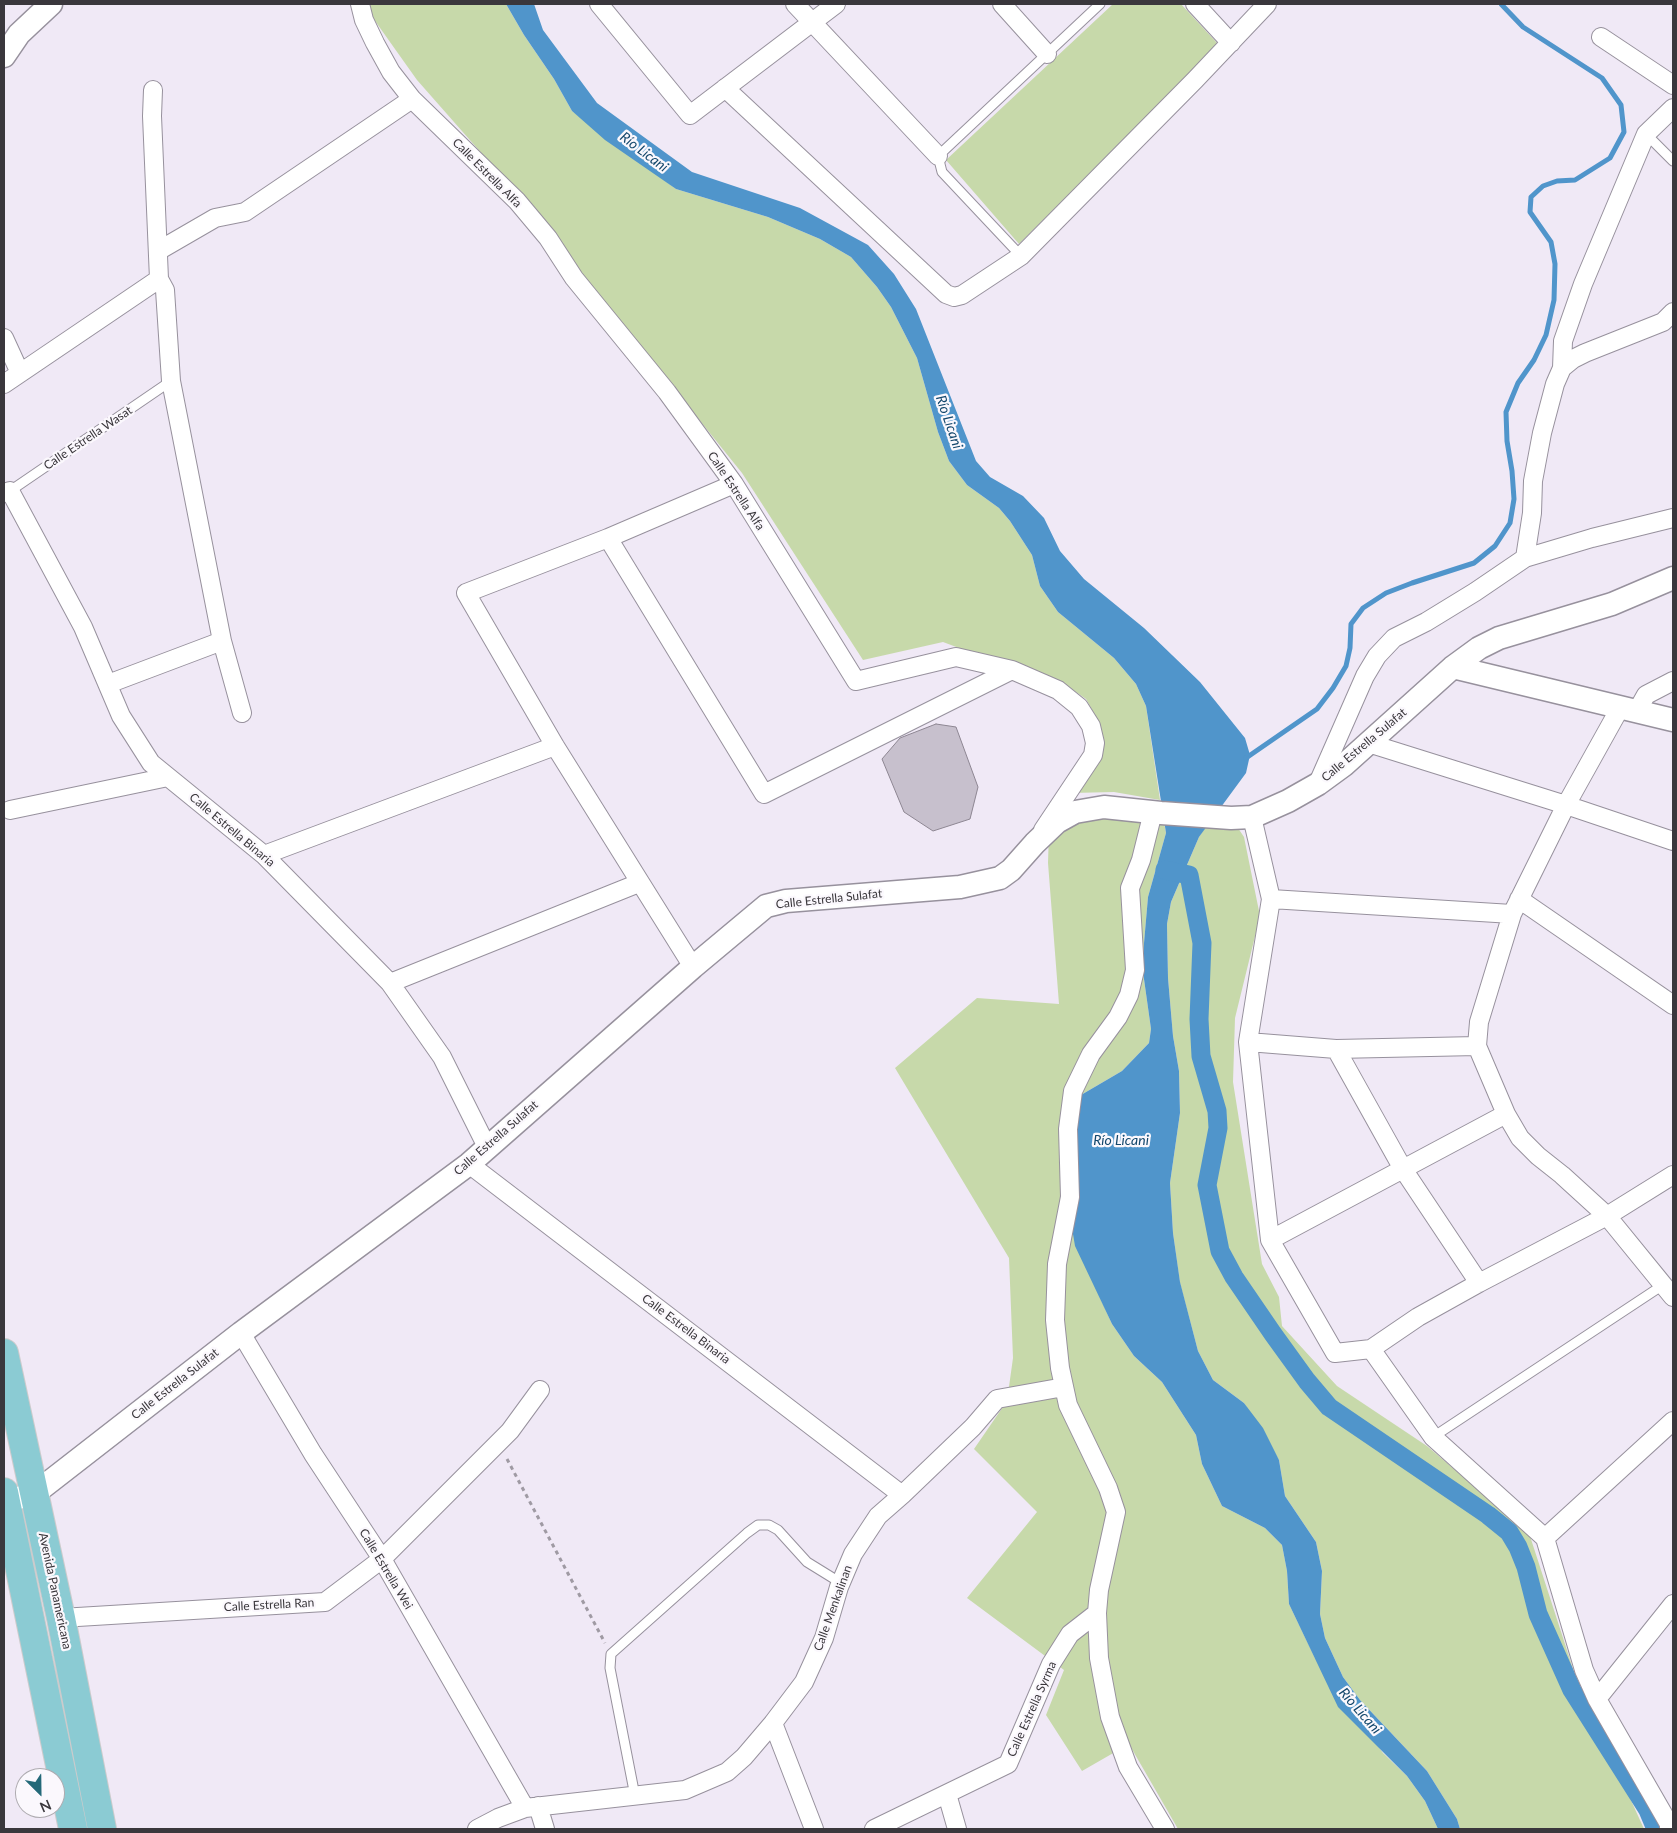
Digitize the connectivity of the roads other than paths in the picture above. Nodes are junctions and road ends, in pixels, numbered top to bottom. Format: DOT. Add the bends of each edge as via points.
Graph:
graph roads {
  1 [pos="51,4"];
  2 [pos="360,4"];
  3 [pos="600,4"];
  4 [pos="795,4"];
  5 [pos="836,4"];
  6 [pos="1002,4"];
  7 [pos="1100,4"];
  8 [pos="1195,4"];
  9 [pos="1267,4"];
  10 [pos="811,23"];
  11 [pos="1601,37"];
  12 [pos="1231,43"];
  13 [pos="1047,54"];
  14 [pos="4,56"];
  15 [pos="1673,85"];
  16 [pos="725,88"];
  17 [pos="153,90"];
  18 [pos="412,99"];
  19 [pos="1673,108"];
  20 [pos="1646,134"];
  21 [pos="938,156"];
  22 [pos="1673,161"];
  23 [pos="158,251"];
  24 [pos="1021,256"];
  25 [pos="159,278"];
  26 [pos="1673,312"];
  27 [pos="4,338"];
  28 [pos="1562,368"];
  29 [pos="20,373"];
  30 [pos="172,381"];
  31 [pos="4,384"];
  32 [pos="734,484"];
  33 [pos="7,492"];
  34 [pos="1673,518"];
  35 [pos="608,538"];
  36 [pos="1525,558"];
  37 [pos="1673,578"];
  38 [pos="222,641"];
  39 [pos="1453,667"];
  40 [pos="1012,670"];
  41 [pos="1673,681"];
  42 [pos="108,684"];
  43 [pos="1628,709"];
  44 [pos="242,713"];
  45 [pos="1673,720"];
  46 [pos="1368,743"];
  47 [pos="554,746"];
  48 [pos="168,777"];
  49 [pos="1318,784"];
  50 [pos="1566,805"];
  51 [pos="10,810"];
  52 [pos="1157,813"];
  53 [pos="1242,817"];
  54 [pos="1673,841"];
  55 [pos="1034,843"];
  56 [pos="264,855"];
  57 [pos="639,883"];
  58 [pos="1270,899"];
  59 [pos="1515,906"];
  60 [pos="693,967"];
  61 [pos="390,983"];
  62 [pos="1673,1005"];
  63 [pos="1248,1042"];
  64 [pos="1477,1046"];
  65 [pos="1336,1049"];
  66 [pos="1506,1114"];
  67 [pos="487,1147"];
  68 [pos="469,1164"];
  69 [pos="1403,1170"];
  70 [pos="1673,1175"];
  71 [pos="1607,1216"];
  72 [pos="1270,1240"];
  73 [pos="1479,1282"];
  74 [pos="1668,1291"];
  75 [pos="241,1333"];
  76 [pos="1372,1349"];
  77 [pos="4,1353"];
  78 [pos="1064,1387"];
  79 [pos="540,1390"];
  80 [pos="1673,1421"];
  81 [pos="1433,1437"];
  82 [pos="34,1494"];
  83 [pos="902,1495"];
  84 [pos="5,1497"];
  85 [pos="1545,1538"];
  86 [pos="45,1544"];
  87 [pos="10,1555"];
  88 [pos="382,1559"];
  89 [pos="841,1583"];
  90 [pos="1673,1604"];
  91 [pos="1097,1613"];
  92 [pos="61,1618"];
  93 [pos="1597,1699"];
  94 [pos="773,1723"];
  95 [pos="947,1794"];
  96 [pos="635,1796"];
  97 [pos="532,1807"];
  98 [pos="73,1829"];
  99 [pos="102,1829"];
  100 [pos="477,1829"];
  101 [pos="545,1829"];
  102 [pos="814,1829"];
  103 [pos="874,1829"];
  104 [pos="957,1829"];
  105 [pos="1165,1829"];
  106 [pos="1669,1829"];
  1 -- 14 [label="street" via="19,34"];
  2 -- 18 [label="street, Calle Estrella Alfa" via="371,35 391,72"];
  3 -- 16 [label="street" via="690,115"];
  4 -- 10 [label="street"];
  5 -- 10 [label="street"];
  6 -- 13 [label="street"];
  7 -- 13 [label="lane"];
  8 -- 12 [label="street"];
  9 -- 12 [label="street"];
  10 -- 16 [label="street"];
  10 -- 21 [label="street"];
  11 -- 15 [label="street"];
  12 -- 24 [label="street"];
  13 -- 21 [label="lane"];
  16 -- 24 [label="street" via="946,294 962,295"];
  17 -- 23 [label="street"];
  18 -- 23 [label="street" via="245,212 215,218"];
  18 -- 32 [label="street, Calle Estrella Alfa" via="517,201 548,238 574,278 667,392"];
  19 -- 20 [label="street"];
  20 -- 22 [label="lane"];
  20 -- 28 [label="street" via="1583,284 1563,341"];
  21 -- 24 [label="lane" via="942,172"];
  23 -- 25 [label="street"];
  25 -- 29 [label="street"];
  25 -- 30 [label="street" via="165,290"];
  26 -- 28 [label="street" via="1663,322 1573,359"];
  27 -- 29 [label="street"];
  28 -- 36 [label="street" via="1542,433"];
  29 -- 31 [label="street"];
  30 -- 33 [label="lane, Calle Estrella Wasat"];
  30 -- 38 [label="street"];
  32 -- 35 [label="street"];
  32 -- 40 [label="street, Calle Estrella Alfa" via="856,681 956,656"];
  33 -- 42 [label="street, Calle Estrella Binaria" via="83,627"];
  34 -- 36 [label="street"];
  35 -- 40 [label="street" via="764,794"];
  35 -- 47 [label="street" via="466,593"];
  36 -- 49 [label="street" via="1467,597 1394,638 1377,656"];
  37 -- 39 [label="street, Calle Estrella Sulafat" via="1612,604 1499,638"];
  38 -- 42 [label="street"];
  38 -- 44 [label="street"];
  39 -- 43 [label="street"];
  39 -- 46 [label="street, Calle Estrella Sulafat"];
  40 -- 55 [label="street, Calle Estrella Alfa" via="1058,690 1079,707 1091,726 1095,743 1093,755"];
  41 -- 43 [label="street"];
  42 -- 48 [label="street, Calle Estrella Binaria" via="121,716 151,763"];
  43 -- 45 [label="street"];
  43 -- 50 [label="street"];
  46 -- 49 [label="street, Calle Estrella Sulafat" via="1344,766"];
  46 -- 50 [label="street"];
  47 -- 56 [label="street"];
  47 -- 57 [label="street"];
  48 -- 51 [label="street"];
  48 -- 56 [label="street, Calle Estrella Binaria"];
  49 -- 53 [label="street, Calle Estrella Sulafat" via="1288,801"];
  50 -- 54 [label="street"];
  50 -- 59 [label="street"];
  52 -- 53 [label="street, Calle Estrella Sulafat"];
  52 -- 55 [label="street, Calle Estrella Sulafat" via="1104,807 1075,812 1057,822"];
  52 -- 78 [label="street" via="1130,888 1135,970 1129,995 1118,1017 1091,1054 1073,1090 1068,1129 1070,1196 1055,1285 1057,1340"];
  53 -- 58 [label="street"];
  55 -- 60 [label="street, Calle Estrella Sulafat" via="1011,870 1000,878 985,882 960,887 786,901 766,906"];
  56 -- 61 [label="street, Calle Estrella Binaria"];
  57 -- 60 [label="street"];
  57 -- 61 [label="street"];
  58 -- 59 [label="street"];
  58 -- 63 [label="street"];
  59 -- 62 [label="street"];
  59 -- 64 [label="street" via="1479,1022"];
  60 -- 67 [label="street, Calle Estrella Sulafat"];
  61 -- 67 [label="street, Calle Estrella Binaria" via="442,1057"];
  63 -- 65 [label="street"];
  63 -- 72 [label="street"];
  64 -- 65 [label="street"];
  64 -- 66 [label="street"];
  65 -- 69 [label="street"];
  66 -- 69 [label="street"];
  66 -- 71 [label="street" via="1520,1138"];
  67 -- 68 [label="street, Calle Estrella Sulafat"];
  68 -- 75 [label="street, Calle Estrella Sulafat"];
  68 -- 83 [label="street, Calle Estrella Binaria"];
  69 -- 72 [label="street"];
  69 -- 73 [label="street"];
  70 -- 71 [label="street"];
  71 -- 73 [label="street"];
  71 -- 74 [label="street"];
  72 -- 76 [label="street" via="1335,1353"];
  73 -- 76 [label="street" via="1418,1317"];
  74 -- 81 [label="lane"];
  75 -- 82 [label="street, Calle Estrella Sulafat"];
  75 -- 88 [label="street, Calle Estrella Wei" via="313,1454"];
  76 -- 81 [label="street"];
  77 -- 82 [label="main road, Avenida Panamericana"];
  78 -- 83 [label="street, Calle Menkalinan" via="997,1399 973,1427"];
  78 -- 91 [label="street" via="1068,1405 1108,1488 1116,1512"];
  79 -- 88 [label="street, Calle Estrella Ran" via="510,1431"];
  80 -- 85 [label="street"];
  81 -- 85 [label="street"];
  82 -- 84 [label="street, Calle Estrella Sulafat"];
  82 -- 86 [label="main road, Avenida Panamericana"];
  83 -- 89 [label="street, Calle Menkalinan" via="878,1516 864,1536"];
  84 -- 87 [label="main road"];
  85 -- 93 [label="street" via="1584,1670"];
  86 -- 87 [label="street"];
  86 -- 92 [label="main road, Avenida Panamericana"];
  87 -- 98 [label="main road"];
  88 -- 92 [label="street, Calle Estrella Ran" via="325,1602"];
  88 -- 97 [label="street, Calle Estrella Wei"];
  89 -- 94 [label="street, Calle Menkalinan" via="824,1638 804,1682"];
  89 -- 96 [label="lane" via="807,1562 778,1530 769,1525 758,1525 611,1654 610,1668"];
  90 -- 93 [label="street"];
  91 -- 95 [label="street, Calle Estrella Syrma" via="1070,1634 1051,1664 1008,1764"];
  91 -- 105 [label="street" via="1099,1658 1110,1717 1128,1767"];
  92 -- 99 [label="main road, Avenida Panamericana"];
  93 -- 106 [label="street"];
  94 -- 96 [label="street, Calle Menkalinan" via="744,1757 726,1772 686,1790"];
  94 -- 102 [label="street"];
  95 -- 103 [label="street, Calle Estrella Syrma"];
  95 -- 104 [label="street"];
  96 -- 97 [label="street, Calle Menkalinan"];
  97 -- 100 [label="street, Calle Menkalinan"];
  97 -- 101 [label="street, Calle Estrella Wei"];
}
